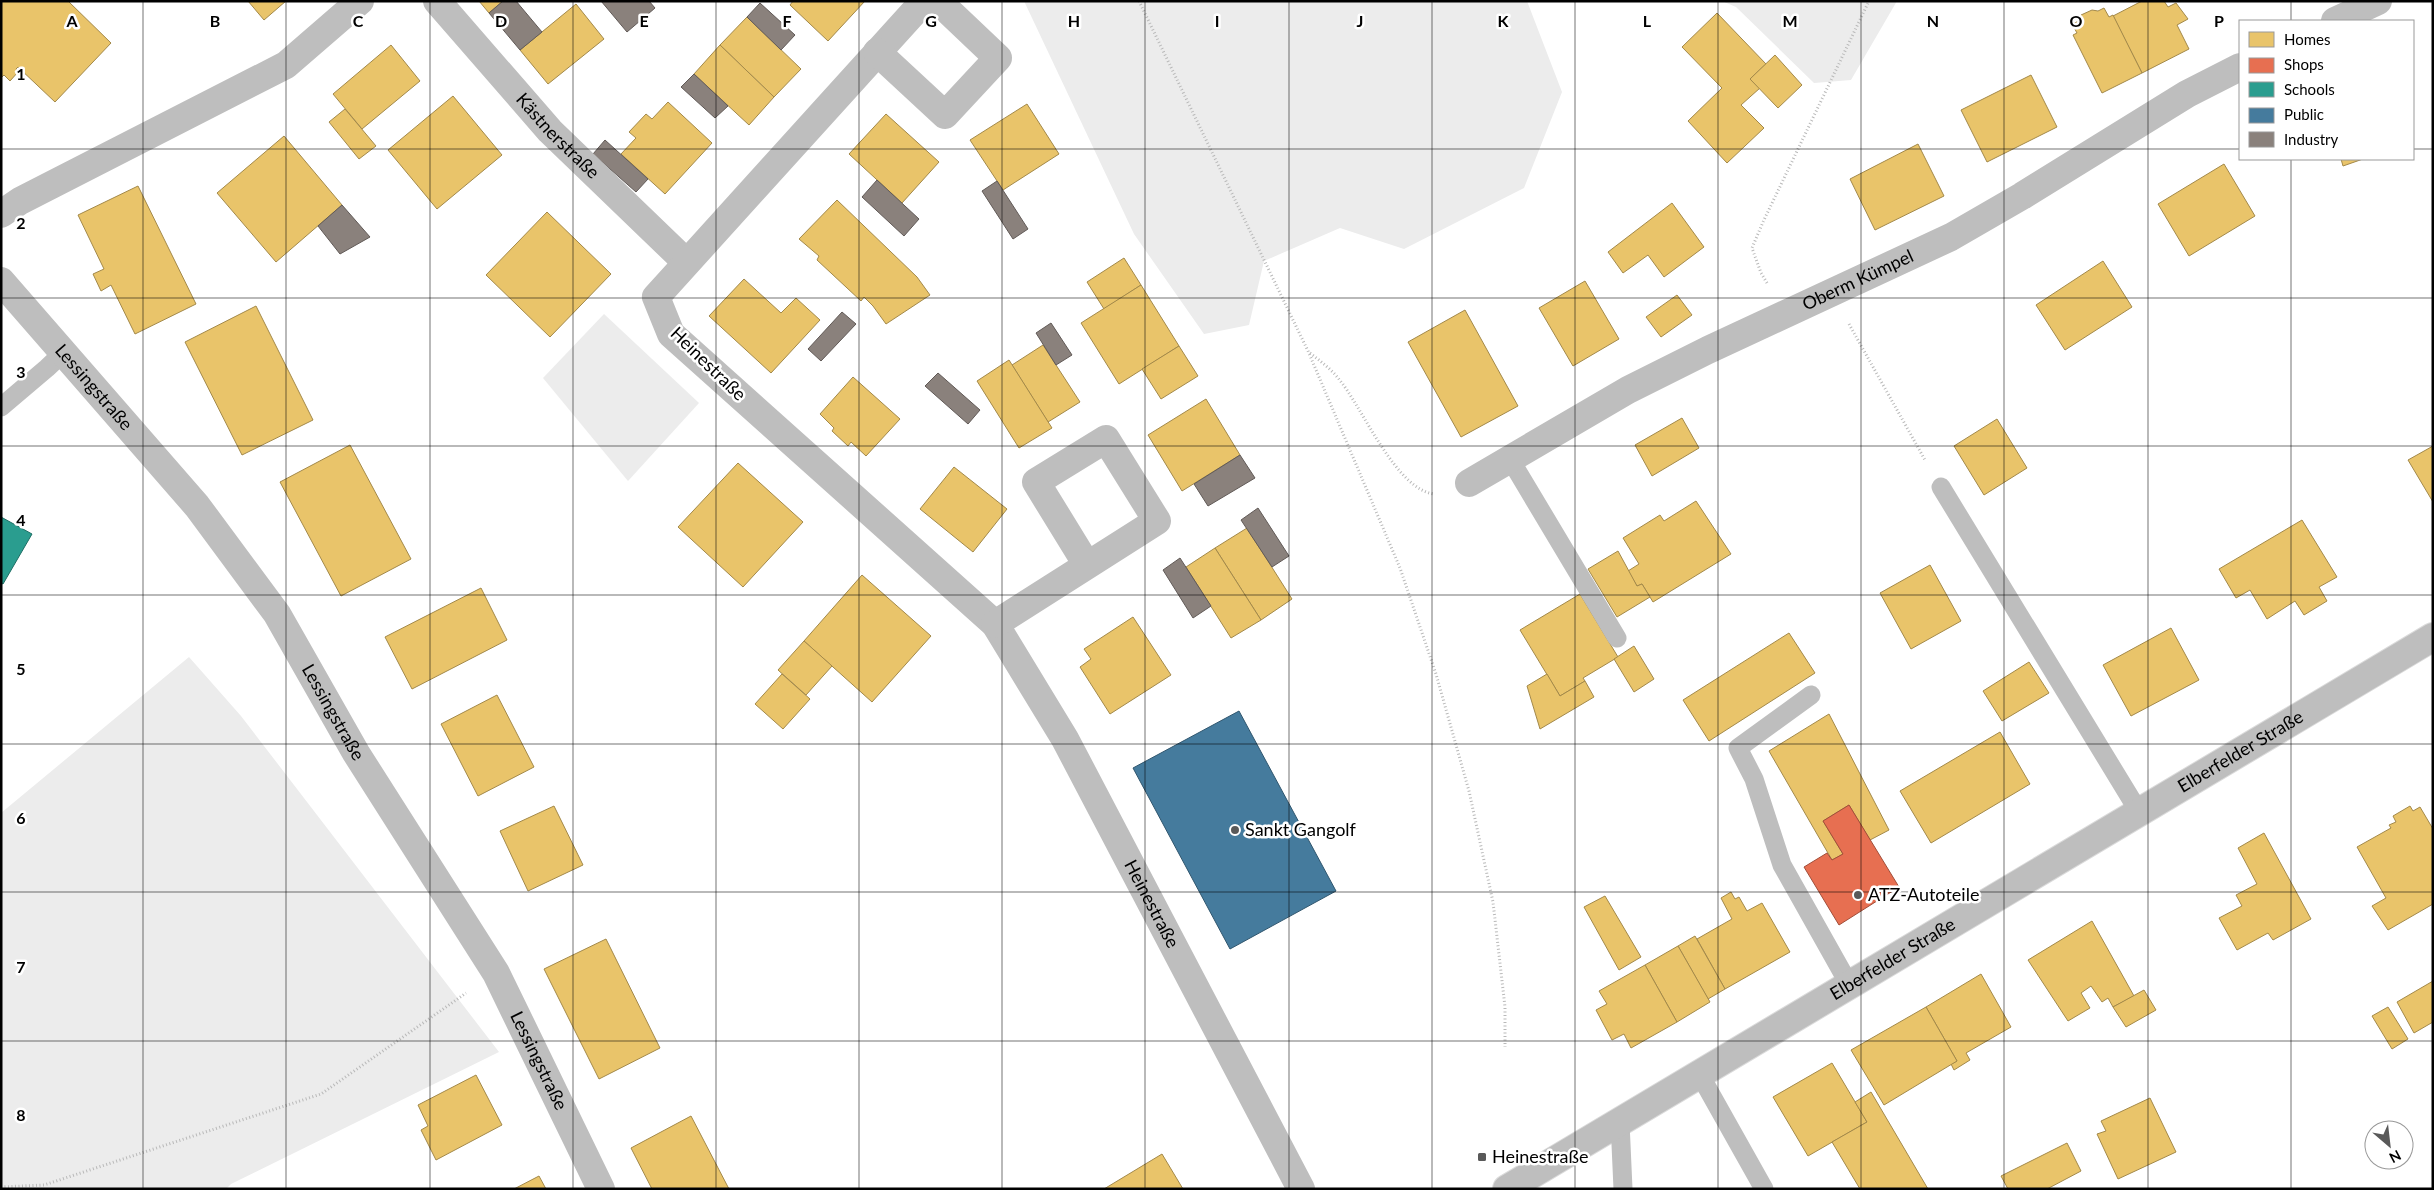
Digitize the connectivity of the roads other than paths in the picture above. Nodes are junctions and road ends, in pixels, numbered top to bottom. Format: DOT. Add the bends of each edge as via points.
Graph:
graph roads {
  1 [pos="360,1"];
  2 [pos="437,1"];
  3 [pos="924,1"];
  4 [pos="938,1"];
  5 [pos="2378,1"];
  6 [pos="2337,20"];
  7 [pos="877,52"];
  8 [pos="2239,68"];
  9 [pos="1,214"];
  10 [pos="686,262"];
  11 [pos="1,281"];
  12 [pos="64,352"];
  13 [pos="1,407"];
  14 [pos="1510,459"];
  15 [pos="1469,483"];
  16 [pos="1940,487"];
  17 [pos="1087,565"];
  18 [pos="995,624"];
  19 [pos="2433,637"];
  20 [pos="1617,638"];
  21 [pos="1811,695"];
  22 [pos="2138,812"];
  23 [pos="1850,986"];
  24 [pos="1700,1075"];
  25 [pos="1620,1122"];
  26 [pos="600,1189"];
  27 [pos="1301,1189"];
  28 [pos="1507,1189"];
  29 [pos="1623,1189"];
  30 [pos="1764,1189"];
  1 -- 9 [label="street" via="286,65 20,201"];
  2 -- 10 [label="street, Kästnerstraße" via="550,131"];
  3 -- 7 [label="street, Heinestraße"];
  4 -- 7 [label="street" via="998,58 945,115"];
  5 -- 6 [label="street"];
  7 -- 10 [label="street, Heinestraße"];
  8 -- 14 [label="street, Oberm Kümpel" via="2187,94 1951,237 1628,390"];
  10 -- 18 [label="street, Heinestraße" via="656,297 670,334"];
  11 -- 12 [label="street, Lessingstraße"];
  12 -- 13 [label="lane"];
  12 -- 26 [label="street, Lessingstraße" via="197,506 277,614 356,753 496,973"];
  14 -- 15 [label="street, Oberm Kümpel"];
  14 -- 20 [label="lane"];
  16 -- 22 [label="lane"];
  17 -- 17 [label="street" via="1036,482 1106,439 1157,521"];
  17 -- 18 [label="street"];
  18 -- 27 [label="street, Heinestraße" via="1065,739"];
  19 -- 22 [label="street, Elberfelder Straße"];
  21 -- 23 [label="lane" via="1738,748 1754,779 1782,864"];
  22 -- 23 [label="street, Elberfelder Straße"];
  23 -- 24 [label="street, Elberfelder Straße"];
  24 -- 25 [label="street, Elberfelder Straße"];
  24 -- 30 [label="lane"];
  25 -- 28 [label="street, Elberfelder Straße"];
  25 -- 29 [label="lane"];
}
